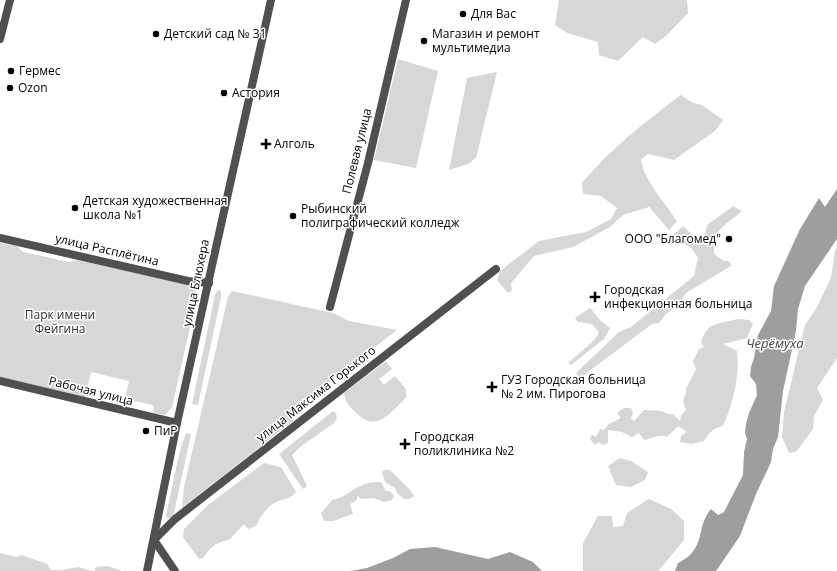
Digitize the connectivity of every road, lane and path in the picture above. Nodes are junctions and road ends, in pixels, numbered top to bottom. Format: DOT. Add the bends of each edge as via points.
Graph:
graph roads {
  1 [pos="10,0"];
  2 [pos="271,0"];
  3 [pos="406,0"];
  4 [pos="0,39"];
  5 [pos="0,238"];
  6 [pos="496,269"];
  7 [pos="208,284"];
  8 [pos="330,307"];
  9 [pos="0,381"];
  10 [pos="177,424"];
  11 [pos="154,540"];
  12 [pos="147,571"];
  13 [pos="175,571"];
  1 -- 4 [label="street"];
  2 -- 7 [label="street, улица Блюхера"];
  3 -- 8 [label="street, Полевая улица" via="368,163"];
  5 -- 7 [label="street, улица Расплётина"];
  6 -- 11 [label="street, улица Максима Горького" via="183,513"];
  7 -- 10 [label="street, улица Блюхера"];
  9 -- 10 [label="street, Рабочая улица"];
  10 -- 11 [label="street, улица Блюхера"];
  11 -- 12 [label="street, улица Блюхера"];
  11 -- 13 [label="street"];
}
